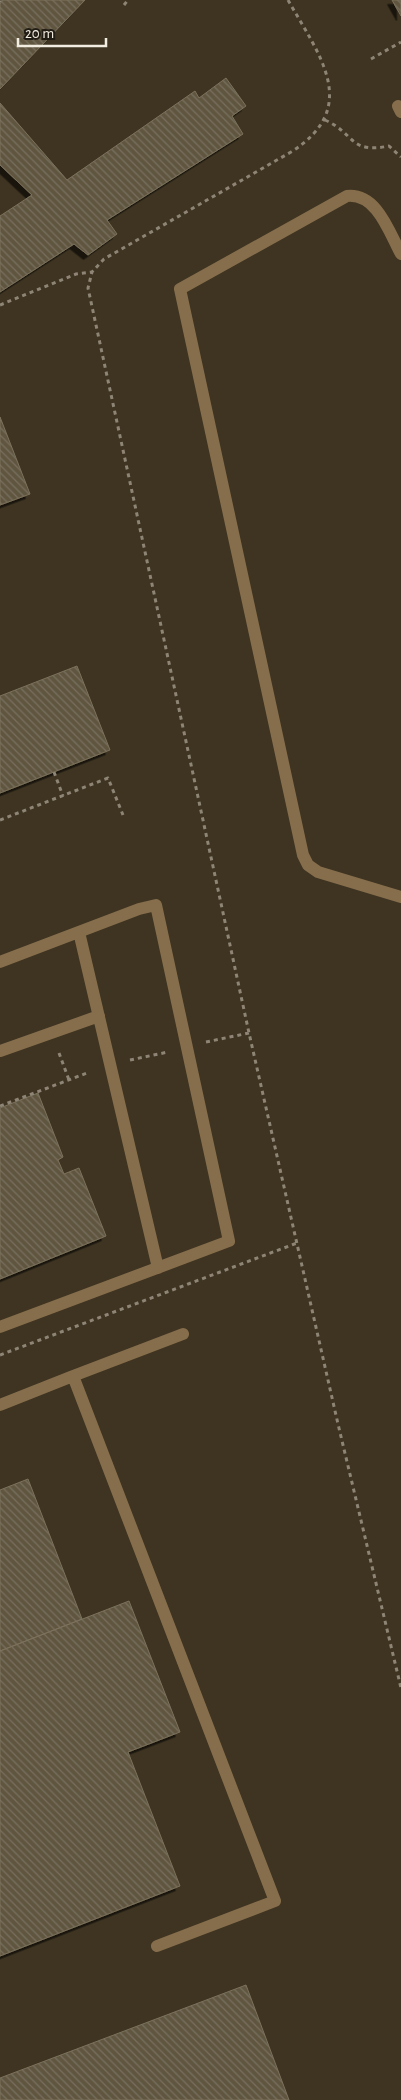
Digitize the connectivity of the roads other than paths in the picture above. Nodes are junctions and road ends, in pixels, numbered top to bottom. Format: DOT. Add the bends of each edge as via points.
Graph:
graph roads {
  1 [pos="401,254"];
  2 [pos="401,897"];
  3 [pos="79,932"];
  4 [pos="0,962"];
  5 [pos="99,1016"];
  6 [pos="0,1051"];
  7 [pos="158,1268"];
  8 [pos="0,1327"];
  9 [pos="183,1334"];
  10 [pos="73,1376"];
  11 [pos="0,1405"];
  12 [pos="157,1946"];
  1 -- 2 [label="lane" via="372,203 360,196 347,196 180,289 303,855 308,865 318,872"];
  3 -- 4 [label="lane"];
  3 -- 5 [label="lane"];
  3 -- 7 [label="lane" via="156,905 229,1241"];
  5 -- 6 [label="lane"];
  5 -- 7 [label="lane"];
  7 -- 8 [label="lane"];
  9 -- 10 [label="lane"];
  10 -- 11 [label="lane"];
  10 -- 12 [label="lane" via="275,1901"];
}
